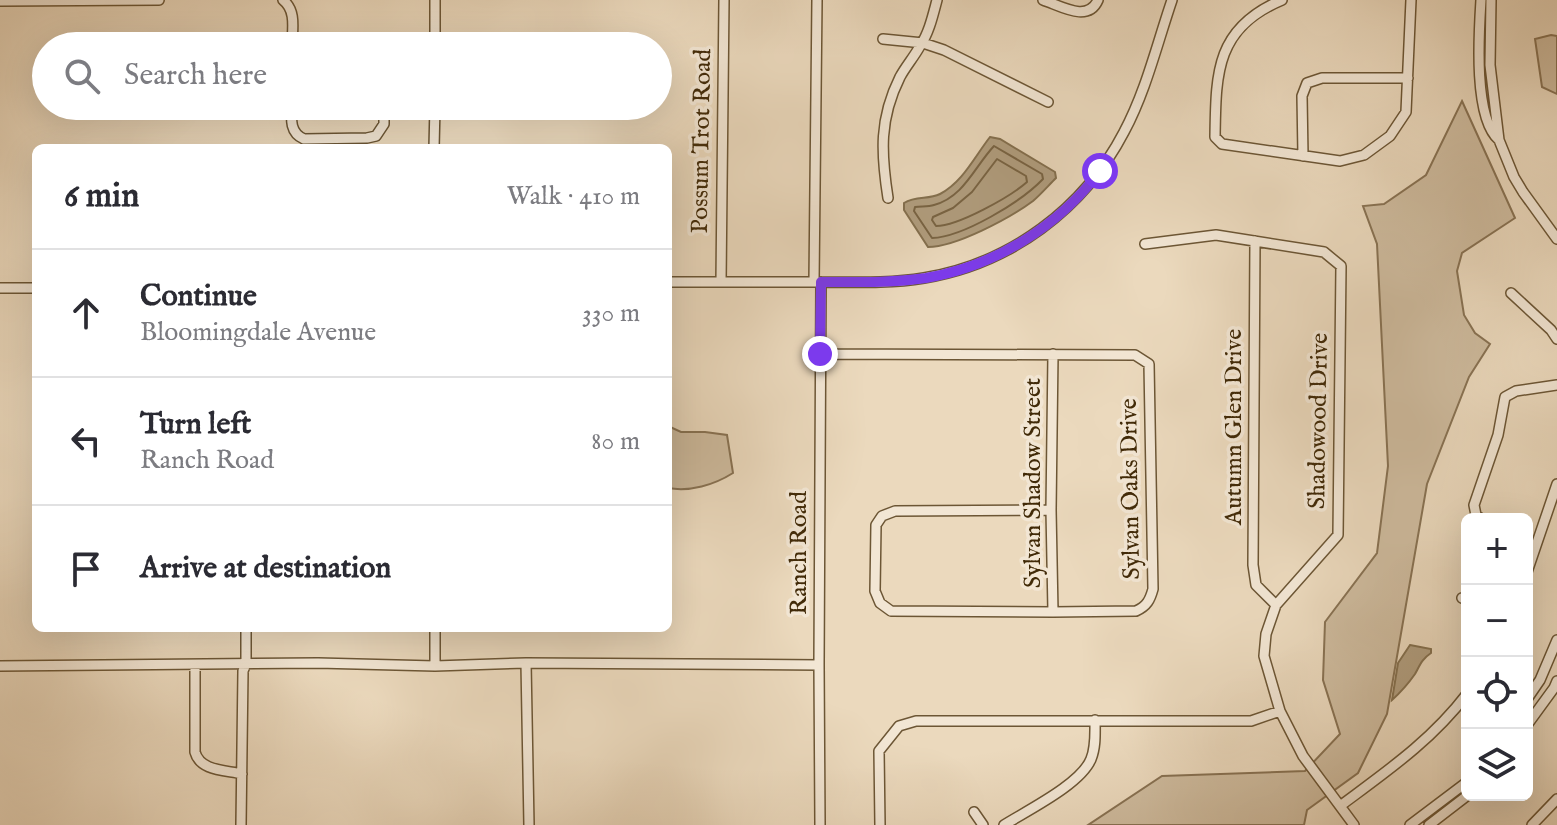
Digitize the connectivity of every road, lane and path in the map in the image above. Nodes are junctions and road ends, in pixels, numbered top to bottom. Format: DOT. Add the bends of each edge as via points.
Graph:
graph roads {
  1 [pos="159,0"];
  2 [pos="283,0"];
  3 [pos="435,0"];
  4 [pos="724,0"];
  5 [pos="817,0"];
  6 [pos="937,0"];
  7 [pos="1043,0"];
  8 [pos="1098,0"];
  9 [pos="1172,0"];
  10 [pos="1282,0"];
  11 [pos="1411,0"];
  12 [pos="1481,0"];
  13 [pos="1491,0"];
  14 [pos="0,1"];
  15 [pos="292,32"];
  16 [pos="435,32"];
  17 [pos="883,39"];
  18 [pos="923,43"];
  19 [pos="1408,78"];
  20 [pos="1048,102"];
  21 [pos="293,120"];
  22 [pos="384,120"];
  23 [pos="435,120"];
  24 [pos="1499,140"];
  25 [pos="434,144"];
  26 [pos="1303,156"];
  27 [pos="888,198"];
  28 [pos="1557,239"];
  29 [pos="1255,241"];
  30 [pos="1145,244"];
  31 [pos="672,282"];
  32 [pos="721,282"];
  33 [pos="818,282"];
  34 [pos="0,288"];
  35 [pos="32,288"];
  36 [pos="1511,293"];
  37 [pos="1557,339"];
  38 [pos="820,354"];
  39 [pos="1053,354"];
  40 [pos="1557,385"];
  41 [pos="1557,484"];
  42 [pos="1051,510"];
  43 [pos="1476,513"];
  44 [pos="1533,537"];
  45 [pos="1538,538"];
  46 [pos="1533,553"];
  47 [pos="1276,605"];
  48 [pos="1053,612"];
  49 [pos="246,632"];
  50 [pos="435,632"];
  51 [pos="1557,640"];
  52 [pos="526,663"];
  53 [pos="246,664"];
  54 [pos="195,665"];
  55 [pos="819,665"];
  56 [pos="0,666"];
  57 [pos="435,666"];
  58 [pos="1540,680"];
  59 [pos="1556,686"];
  60 [pos="1533,690"];
  61 [pos="1461,701"];
  62 [pos="1280,711"];
  63 [pos="1533,717"];
  64 [pos="1095,720"];
  65 [pos="242,774"];
  66 [pos="1461,787"];
  67 [pos="1557,799"];
  68 [pos="1461,800"];
  69 [pos="1340,806"];
  70 [pos="974,812"];
  71 [pos="241,825"];
  72 [pos="529,825"];
  73 [pos="820,825"];
  74 [pos="880,825"];
  75 [pos="983,825"];
  76 [pos="1004,825"];
  77 [pos="1354,825"];
  78 [pos="1410,825"];
  79 [pos="1429,825"];
  80 [pos="1532,825"];
  1 -- 14 [label="street"];
  2 -- 15 [label="street" via="290,6"];
  3 -- 16 [label="street"];
  4 -- 32 [label="street, Possum Trot Road"];
  5 -- 33 [label="street, Ranch Road"];
  6 -- 18 [label="street"];
  7 -- 8 [label="street" via="1083,13 1093,10"];
  9 -- 33 [label="street" via="1122,137 1095,177 1059,215 1005,252 947,273 899,281"];
  10 -- 26 [label="street" via="1245,21 1221,62 1215,137 1222,144"];
  11 -- 19 [label="street"];
  12 -- 24 [label="street" via="1481,85 1489,123"];
  13 -- 24 [label="street" via="1490,65"];
  17 -- 18 [label="street"];
  18 -- 20 [label="street"];
  18 -- 27 [label="street" via="889,100 882,143"];
  19 -- 26 [label="street" via="1406,112 1390,136 1364,155 1340,161"];
  19 -- 26 [label="street" via="1322,78 1307,83 1302,96"];
  21 -- 22 [label="street" via="293,130 304,139 376,136"];
  23 -- 25 [label="street"];
  24 -- 28 [label="street" via="1514,177"];
  29 -- 30 [label="street, Shadowood Drive" via="1216,235"];
  29 -- 47 [label="street, Autumn Glen Drive" via="1253,565 1256,585"];
  29 -- 47 [label="street, Shadowood Drive" via="1324,252 1341,266 1338,535"];
  31 -- 32 [label="street"];
  32 -- 33 [label="street"];
  33 -- 38 [label="street, Ranch Road"];
  34 -- 35 [label="street"];
  36 -- 37 [label="street"];
  38 -- 39 [label="street, Sylvan Oaks Drive"];
  38 -- 55 [label="street, Ranch Road"];
  39 -- 42 [label="street, Sylvan Shadow Street"];
  39 -- 48 [label="street, Sylvan Oaks Drive" via="1135,355 1149,364 1153,589 1150,600 1136,611"];
  40 -- 43 [label="street" via="1505,397"];
  41 -- 45 [label="street"];
  42 -- 48 [label="street, Sylvan Shadow Street"];
  42 -- 48 [label="street, Sylvan Oaks Drive" via="895,511 882,516 876,525 875,591 891,611"];
  44 -- 45 [label="street"];
  45 -- 46 [label="street"];
  47 -- 62 [label="street, Shadowood Drive" via="1264,656"];
  49 -- 53 [label="street"];
  50 -- 57 [label="street"];
  51 -- 58 [label="street"];
  52 -- 55 [label="street"];
  52 -- 57 [label="street"];
  52 -- 72 [label="street"];
  53 -- 54 [label="street"];
  53 -- 57 [label="street"];
  53 -- 65 [label="street"];
  54 -- 56 [label="street"];
  54 -- 65 [label="street" via="197,761"];
  55 -- 73 [label="street, Ranch Road"];
  58 -- 59 [label="street"];
  58 -- 60 [label="street"];
  59 -- 63 [label="street"];
  61 -- 69 [label="street" via="1420,745"];
  62 -- 64 [label="street" via="1251,721"];
  62 -- 69 [label="street, Shadowood Drive" via="1303,756"];
  64 -- 74 [label="street" via="916,721 899,726 879,751"];
  64 -- 76 [label="street" via="1095,742 1085,770"];
  65 -- 71 [label="street"];
  66 -- 78 [label="street"];
  67 -- 80 [label="street"];
  68 -- 79 [label="street"];
  69 -- 77 [label="street, Shadowood Drive"];
  70 -- 75 [label="street"];
}
